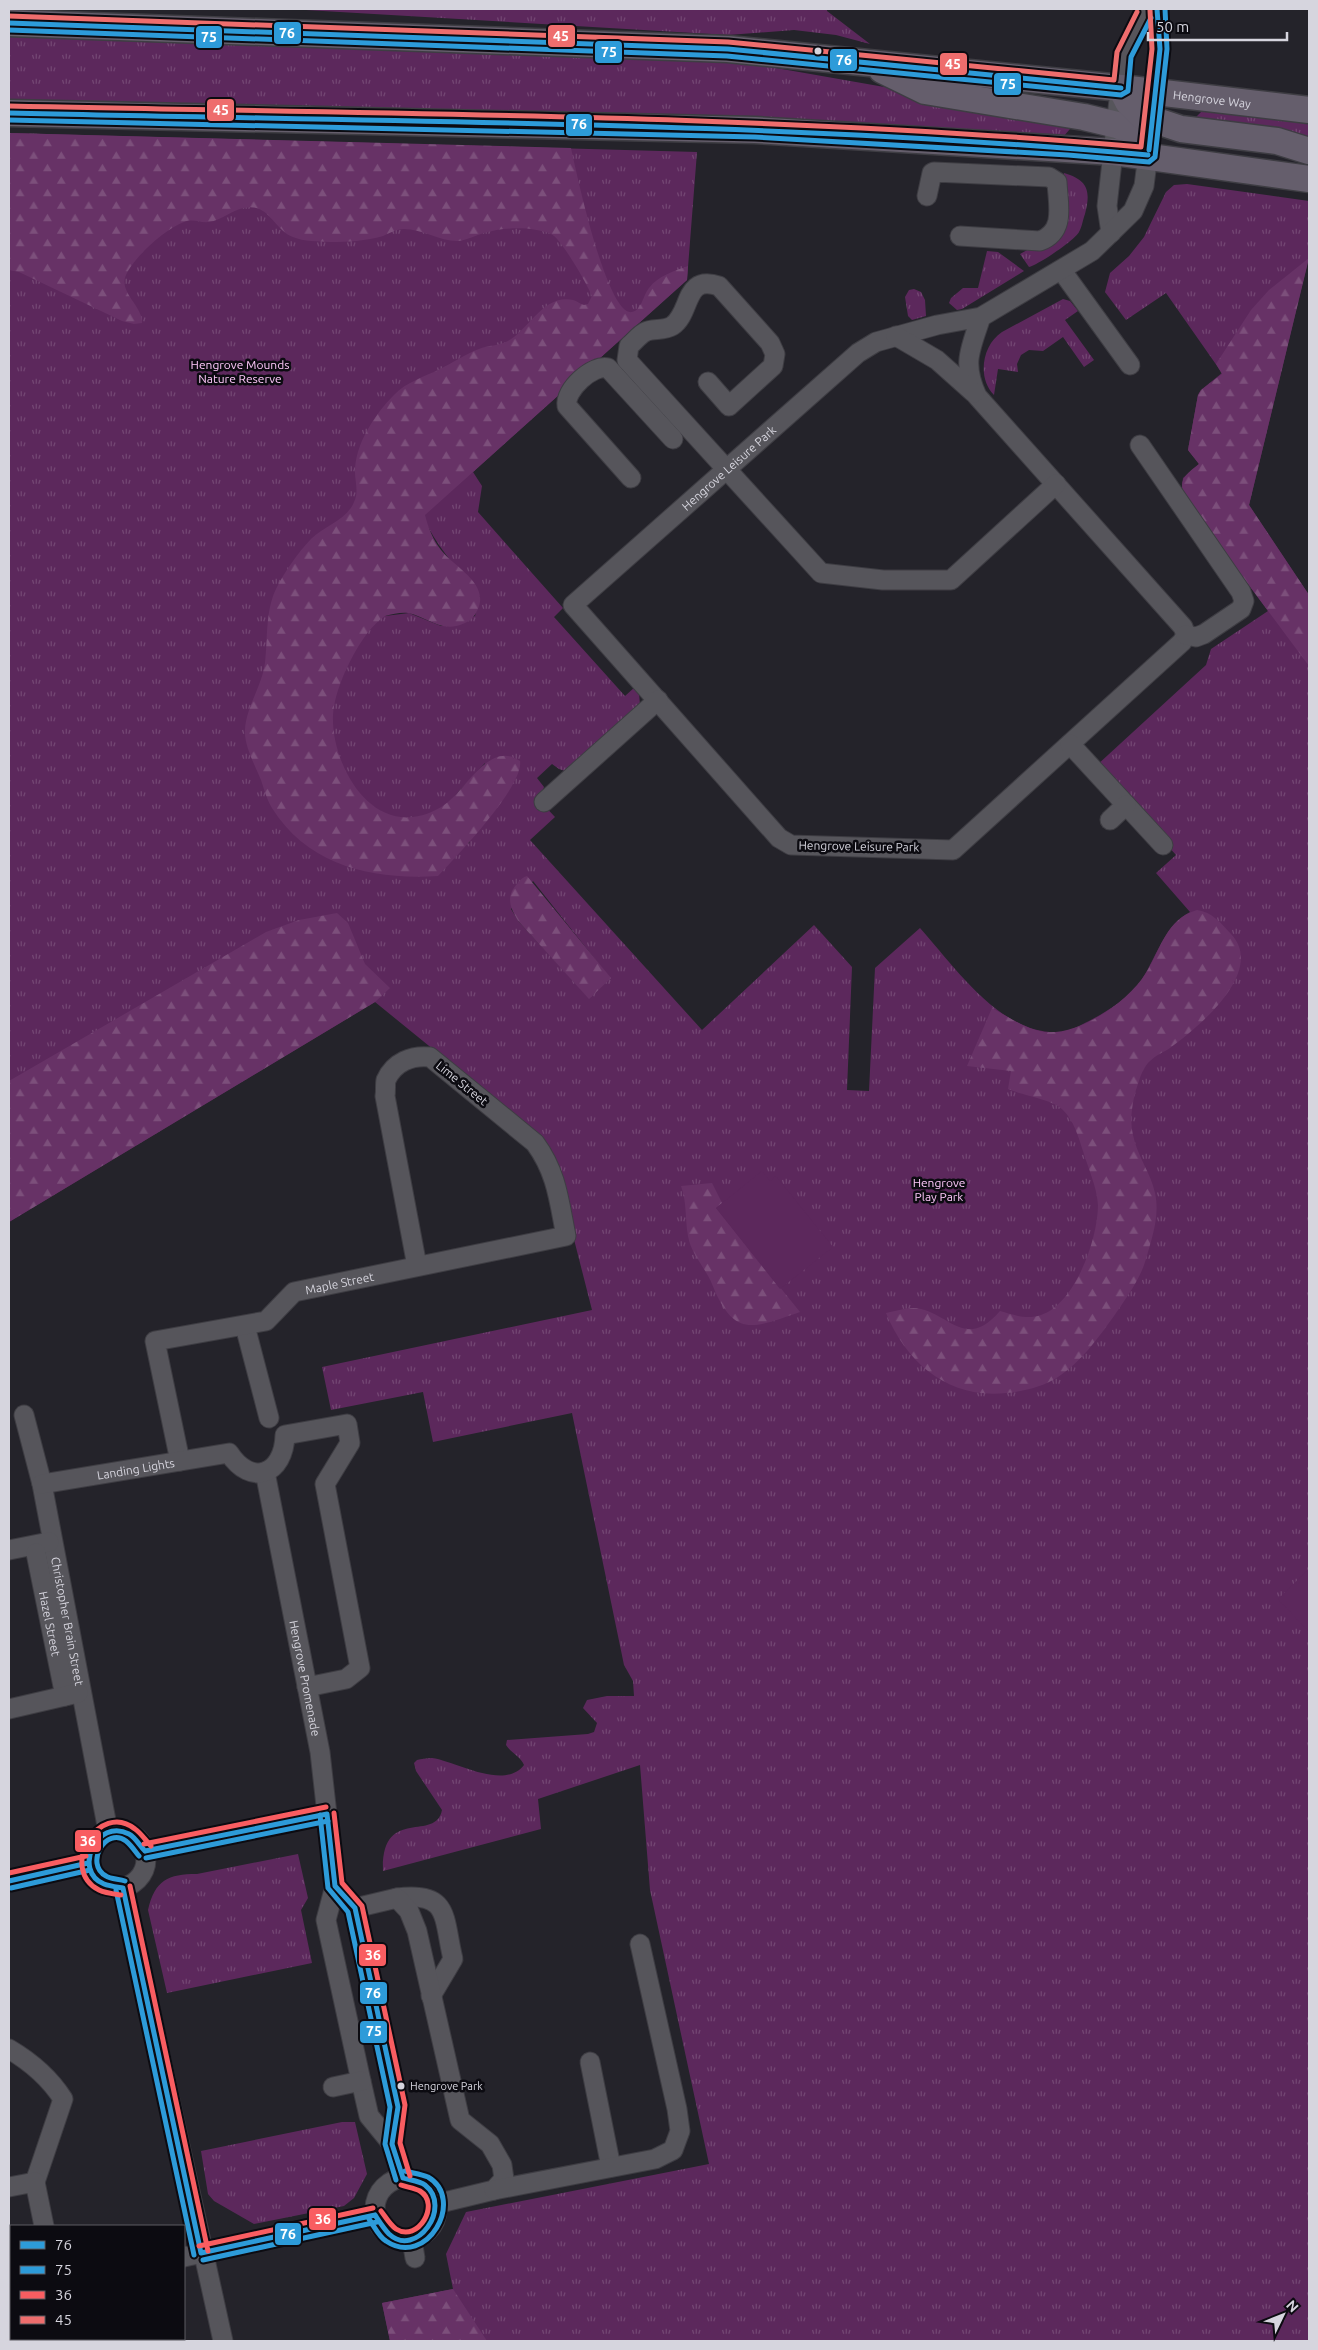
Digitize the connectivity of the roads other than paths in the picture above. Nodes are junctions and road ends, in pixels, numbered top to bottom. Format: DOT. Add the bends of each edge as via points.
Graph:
graph roads {
  1 [pos="1148,9"];
  2 [pos="1157,9"];
  3 [pos="9,23"];
  4 [pos="864,62"];
  5 [pos="1121,88"];
  6 [pos="1156,92"];
  7 [pos="1309,110"];
  8 [pos="9,113"];
  9 [pos="1153,119"];
  10 [pos="1117,125"];
  11 [pos="1309,151"];
  12 [pos="1114,152"];
  13 [pos="1148,155"];
  14 [pos="1309,179"];
  15 [pos="927,196"];
  16 [pos="1110,233"];
  17 [pos="960,236"];
  18 [pos="1062,271"];
  19 [pos="981,318"];
  20 [pos="896,336"];
  21 [pos="1130,365"];
  22 [pos="708,382"];
  23 [pos="977,396"];
  24 [pos="673,440"];
  25 [pos="1140,445"];
  26 [pos="726,469"];
  27 [pos="631,478"];
  28 [pos="1056,484"];
  29 [pos="1186,635"];
  30 [pos="658,700"];
  31 [pos="1070,744"];
  32 [pos="544,802"];
  33 [pos="1126,805"];
  34 [pos="1110,820"];
  35 [pos="1163,845"];
  36 [pos="566,1236"];
  37 [pos="417,1266"];
  38 [pos="246,1326"];
  39 [pos="24,1415"];
  40 [pos="269,1418"];
  41 [pos="180,1461"];
  42 [pos="265,1472"];
  43 [pos="42,1484"];
  44 [pos="53,1541"];
  45 [pos="9,1550"];
  46 [pos="36,1553"];
  47 [pos="307,1687"];
  48 [pos="73,1694"];
  49 [pos="9,1710"];
  50 [pos="327,1814"];
  51 [pos="108,1830"];
  52 [pos="145,1851"];
  53 [pos="88,1863"];
  54 [pos="9,1881"];
  55 [pos="335,1886"];
  56 [pos="123,1888"];
  57 [pos="397,1898"];
  58 [pos="355,1908"];
  59 [pos="640,1944"];
  60 [pos="431,1996"];
  61 [pos="9,2050"];
  62 [pos="590,2062"];
  63 [pos="361,2081"];
  64 [pos="333,2087"];
  65 [pos="392,2144"];
  66 [pos="611,2167"];
  67 [pos="403,2178"];
  68 [pos="35,2182"];
  69 [pos="9,2187"];
  70 [pos="494,2190"];
  71 [pos="436,2204"];
  72 [pos="375,2215"];
  73 [pos="44,2225"];
  74 [pos="193,2255"];
  75 [pos="222,2341"];
  1 -- 5 [label="street" via="1124,55"];
  2 -- 6 [label="street, Hengrove Leisure Park" via="1160,49"];
  3 -- 4 [label="highway, Hengrove Way" via="718,49"];
  4 -- 5 [label="highway, Hengrove Way"];
  4 -- 10 [label="highway" via="925,91 1084,116"];
  5 -- 6 [label="highway, Hengrove Way"];
  5 -- 9 [label="highway" via="1128,102 1142,116"];
  5 -- 10 [label="street"];
  6 -- 7 [label="highway, Hengrove Way"];
  6 -- 9 [label="street, Hengrove Leisure Park"];
  8 -- 12 [label="highway" via="754,130"];
  9 -- 11 [label="highway" via="1181,129 1277,141"];
  9 -- 13 [label="street, Hengrove Leisure Park"];
  10 -- 12 [label="street"];
  10 -- 13 [label="highway" via="1128,130"];
  12 -- 13 [label="highway"];
  12 -- 16 [label="street" via="1107,206"];
  13 -- 14 [label="highway"];
  13 -- 16 [label="street, Hengrove Leisure Park" via="1144,186 1133,211"];
  15 -- 17 [label="street" via="934,172 1049,177 1057,182 1058,227 1045,239"];
  16 -- 18 [label="street, Hengrove Leisure Park" via="1092,251"];
  18 -- 19 [label="street, Hengrove Leisure Park"];
  18 -- 21 [label="street"];
  19 -- 20 [label="street, Hengrove Leisure Park"];
  19 -- 23 [label="street" via="967,371"];
  20 -- 23 [label="street" via="937,360"];
  20 -- 26 [label="street, Hengrove Leisure Park" via="876,342 858,353"];
  22 -- 26 [label="street" via="729,406 773,366 775,354 770,343 719,286 712,283 699,285 688,296 684,313 671,326 645,332 630,346 627,360"];
  23 -- 28 [label="street"];
  24 -- 27 [label="street" via="608,368 594,369 570,391 566,398 568,406"];
  25 -- 29 [label="street" via="1241,592 1244,602 1241,609 1214,629 1196,637"];
  26 -- 28 [label="street" via="821,573 883,580 951,580"];
  26 -- 30 [label="street, Hengrove Leisure Park" via="573,605"];
  28 -- 29 [label="street"];
  29 -- 31 [label="street, Hengrove Leisure Park"];
  30 -- 31 [label="street, Hengrove Leisure Park" via="780,838 791,844 953,850"];
  30 -- 32 [label="street"];
  31 -- 33 [label="street"];
  33 -- 34 [label="street"];
  33 -- 35 [label="street"];
  36 -- 37 [label="street, Maple Street"];
  36 -- 37 [label="street, Lime Street" via="555,1179 535,1143 430,1056 408,1058 386,1080 385,1096"];
  37 -- 38 [label="street, Maple Street" via="294,1292 266,1321"];
  38 -- 40 [label="street"];
  38 -- 41 [label="street, Maple Street" via="156,1341"];
  39 -- 43 [label="street, Christopher Brain Street"];
  41 -- 42 [label="street, Landing Lights" via="229,1453 237,1465 250,1472"];
  41 -- 43 [label="street, Landing Lights"];
  42 -- 47 [label="street, Hengrove Promenade"];
  42 -- 47 [label="street" via="274,1468 280,1459 285,1435 347,1424 350,1443 325,1484 360,1668 346,1678"];
  43 -- 44 [label="street, Christopher Brain Street"];
  44 -- 45 [label="street"];
  44 -- 48 [label="street, Christopher Brain Street"];
  46 -- 48 [label="street, Hazel Street"];
  47 -- 50 [label="street, Hengrove Promenade" via="320,1752"];
  48 -- 49 [label="street"];
  48 -- 51 [label="street, Christopher Brain Street"];
  50 -- 52 [label="street"];
  50 -- 55 [label="street, Hengrove Promenade"];
  51 -- 52 [label="street" via="122,1830 137,1837"];
  51 -- 53 [label="street" via="94,1839 88,1851"];
  52 -- 56 [label="street" via="144,1868 137,1880"];
  53 -- 54 [label="street"];
  53 -- 56 [label="street" via="95,1878 110,1887"];
  55 -- 58 [label="street"];
  55 -- 63 [label="street, Hengrove Promenade" via="326,1920"];
  56 -- 74 [label="street"];
  57 -- 58 [label="street"];
  57 -- 60 [label="street" via="409,1911 417,1931"];
  57 -- 60 [label="street" via="416,1895 432,1899 441,1906 453,1959"];
  58 -- 65 [label="street, Hengrove Promenade" via="398,2107"];
  59 -- 66 [label="street" via="680,2131 673,2150 655,2159"];
  60 -- 70 [label="street" via="460,2120 490,2144 502,2165 504,2179"];
  61 -- 68 [label="street" via="27,2060 52,2082 63,2098"];
  62 -- 66 [label="street"];
  63 -- 64 [label="street"];
  63 -- 65 [label="street, Hengrove Promenade" via="369,2116"];
  65 -- 67 [label="street, Hengrove Promenade"];
  66 -- 70 [label="street"];
  67 -- 71 [label="street" via="421,2182"];
  67 -- 72 [label="street" via="380,2192"];
  68 -- 69 [label="street"];
  68 -- 73 [label="street"];
  70 -- 71 [label="street"];
  71 -- 72 [label="street" via="436,2214 428,2231 413,2249 387,2234"];
  72 -- 74 [label="street"];
  74 -- 75 [label="street"];
}
